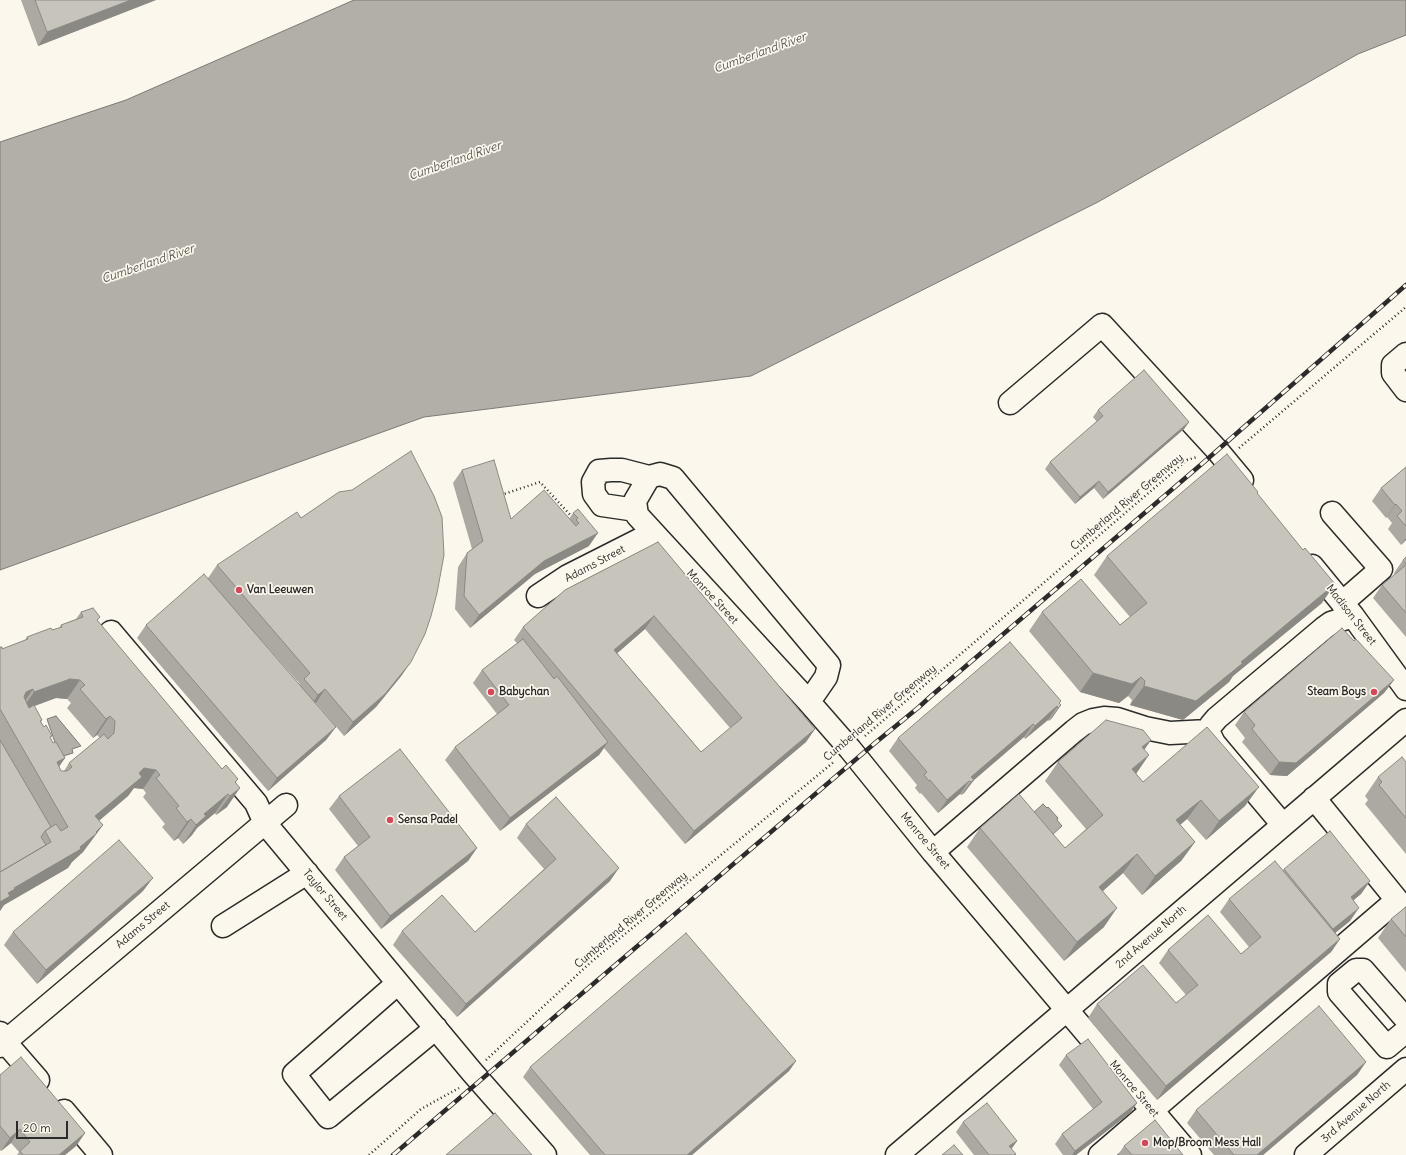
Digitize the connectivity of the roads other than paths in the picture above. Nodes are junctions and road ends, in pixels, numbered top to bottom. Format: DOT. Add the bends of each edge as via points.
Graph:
graph roads {
  1 [pos="1406,354"];
  2 [pos="1406,390"];
  3 [pos="1010,403"];
  4 [pos="649,477"];
  5 [pos="1254,495"];
  6 [pos="636,510"];
  7 [pos="1332,513"];
  8 [pos="653,533"];
  9 [pos="1298,549"];
  10 [pos="538,596"];
  11 [pos="1348,609"];
  12 [pos="110,632"];
  13 [pos="1406,689"];
  14 [pos="808,701"];
  15 [pos="1406,720"];
  16 [pos="1208,731"];
  17 [pos="1314,798"];
  18 [pos="286,805"];
  19 [pos="265,822"];
  20 [pos="1283,825"];
  21 [pos="933,852"];
  22 [pos="307,873"];
  23 [pos="223,926"];
  24 [pos="398,983"];
  25 [pos="1068,1009"];
  26 [pos="1406,1018"];
  27 [pos="436,1028"];
  28 [pos="1406,1031"];
  29 [pos="2,1040"];
  30 [pos="1406,1069"];
  31 [pos="1152,1110"];
  32 [pos="101,1155"];
  33 [pos="545,1155"];
  34 [pos="897,1155"];
  35 [pos="1100,1155"];
  36 [pos="1190,1155"];
  37 [pos="1306,1155"];
  1 -- 2 [label="street" via="1393,365 1393,373"];
  3 -- 5 [label="street" via="1102,325 1221,455"];
  4 -- 6 [label="street" via="635,501"];
  4 -- 6 [label="street" via="622,470 599,471 593,482 594,494 602,505"];
  4 -- 14 [label="street" via="660,474 674,478 829,664 826,677"];
  6 -- 8 [label="street, Monroe Street" via="637,515"];
  7 -- 11 [label="street" via="1381,569"];
  8 -- 10 [label="street, Adams Street" via="568,576"];
  8 -- 14 [label="street, Monroe Street"];
  9 -- 11 [label="street, Madison Street"];
  11 -- 13 [label="street, Madison Street"];
  11 -- 16 [label="street" via="1218,718"];
  12 -- 19 [label="street, Taylor Street" via="256,804"];
  14 -- 21 [label="street, Monroe Street"];
  15 -- 17 [label="street, 2nd Avenue North"];
  16 -- 20 [label="street" via="1214,743"];
  16 -- 21 [label="street" via="1170,733 1104,718 1082,724"];
  17 -- 20 [label="street, 2nd Avenue North"];
  17 -- 31 [label="street" via="1397,900"];
  18 -- 19 [label="street, Adams Street"];
  19 -- 22 [label="street, Taylor Street"];
  19 -- 29 [label="street, Adams Street"];
  20 -- 25 [label="street, 2nd Avenue North"];
  21 -- 25 [label="street, Monroe Street"];
  22 -- 23 [label="street"];
  22 -- 24 [label="street, Taylor Street"];
  24 -- 27 [label="street, Taylor Street"];
  24 -- 27 [label="street" via="294,1074 328,1117"];
  25 -- 31 [label="street, Monroe Street"];
  25 -- 34 [label="street, 2nd Avenue North"];
  26 -- 28 [label="street" via="1363,970 1356,970 1339,984 1339,992 1386,1047"];
  27 -- 33 [label="street, Taylor Street"];
  29 -- 32 [label="street"];
  30 -- 37 [label="street, 3rd Avenue North"];
  31 -- 35 [label="street"];
  31 -- 36 [label="street, Monroe Street"];
}
